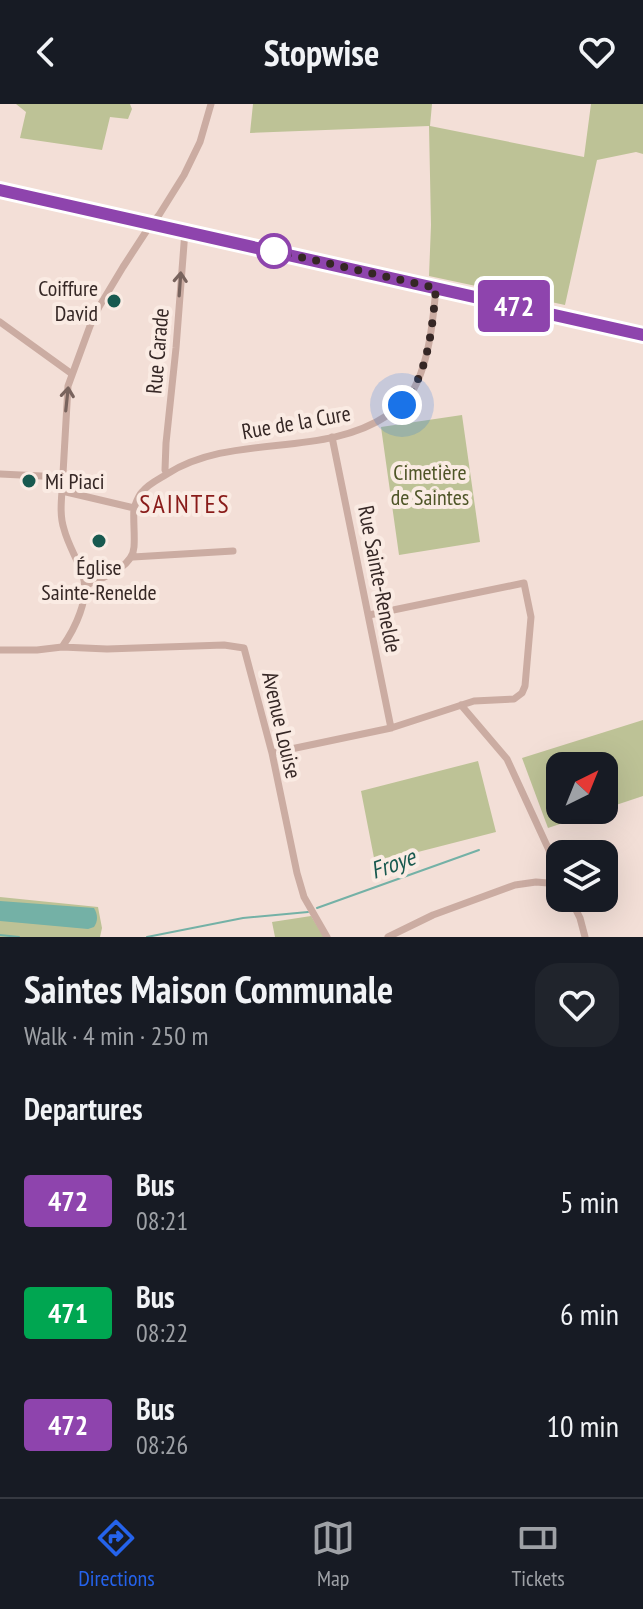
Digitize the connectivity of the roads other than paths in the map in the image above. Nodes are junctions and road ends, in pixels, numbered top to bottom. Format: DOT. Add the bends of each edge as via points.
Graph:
graph roads {
  1 [pos="211,104"];
  2 [pos="0,190"];
  3 [pos="151,224"];
  4 [pos="185,231"];
  5 [pos="436,288"];
  6 [pos="0,322"];
  7 [pos="643,335"];
  8 [pos="72,374"];
  9 [pos="332,437"];
  10 [pos="0,474"];
  11 [pos="167,474"];
  12 [pos="62,477"];
  13 [pos="62,491"];
  14 [pos="134,508"];
  15 [pos="233,551"];
  16 [pos="133,557"];
  17 [pos="85,586"];
  18 [pos="369,615"];
  19 [pos="62,647"];
  20 [pos="0,650"];
  21 [pos="461,705"];
  22 [pos="391,728"];
  23 [pos="272,753"];
  24 [pos="546,844"];
  25 [pos="546,883"];
  26 [pos="577,912"];
  27 [pos="327,937"];
  28 [pos="388,937"];
  29 [pos="585,937"];
  1 -- 3 [label="street" via="184,175"];
  2 -- 3 [label="main road"];
  3 -- 4 [label="main road"];
  3 -- 8 [label="street" via="99,307"];
  4 -- 5 [label="main road"];
  11 -- 4 [label="street, Rue Carade, one-way"];
  5 -- 7 [label="main road"];
  5 -- 9 [label="street, Rue de la Cure" via="430,341 406,401 359,431"];
  6 -- 8 [label="street"];
  12 -- 8 [label="street, one-way"];
  9 -- 11 [label="street, Rue de la Cure" via="225,452"];
  9 -- 18 [label="street, Rue Sainte-Renelde"];
  10 -- 12 [label="street"];
  11 -- 14 [label="street, Rue de la Cure" via="142,492"];
  12 -- 13 [label="street"];
  13 -- 14 [label="street"];
  13 -- 17 [label="street" via="64,532"];
  14 -- 16 [label="street"];
  15 -- 16 [label="street"];
  16 -- 17 [label="street"];
  17 -- 19 [label="street" via="78,616"];
  18 -- 21 [label="street" via="524,583 531,617 522,693 514,699"];
  18 -- 22 [label="street, Rue Sainte-Renelde"];
  19 -- 20 [label="street"];
  19 -- 23 [label="street, Avenue Louise" via="244,648"];
  21 -- 22 [label="street"];
  21 -- 24 [label="street" via="507,759"];
  22 -- 23 [label="street"];
  23 -- 27 [label="street, Avenue Louise" via="304,897"];
  25 -- 28 [label="street" via="515,885"];
  26 -- 29 [label="street"];
}
